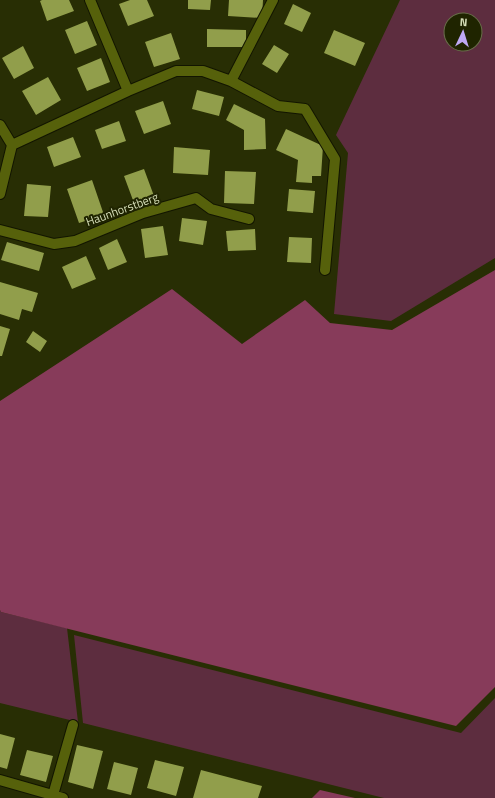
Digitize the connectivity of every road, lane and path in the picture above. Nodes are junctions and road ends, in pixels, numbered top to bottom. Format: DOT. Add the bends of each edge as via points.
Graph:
graph roads {
  1 [pos="90,0"];
  2 [pos="273,0"];
  3 [pos="231,80"];
  4 [pos="128,91"];
  5 [pos="0,125"];
  6 [pos="12,144"];
  7 [pos="0,194"];
  8 [pos="249,219"];
  9 [pos="0,230"];
  10 [pos="325,270"];
  11 [pos="73,725"];
  12 [pos="0,780"];
  13 [pos="53,796"];
  14 [pos="63,798"];
  1 -- 4 [label="street"];
  2 -- 3 [label="street"];
  3 -- 4 [label="street" via="203,71 176,71"];
  3 -- 10 [label="street" via="278,106 305,110 335,159"];
  4 -- 6 [label="street"];
  5 -- 6 [label="street"];
  6 -- 7 [label="street"];
  8 -- 9 [label="street, Haunhorstberg" via="212,209 196,198 143,213 75,241 54,244"];
  11 -- 13 [label="street"];
  12 -- 13 [label="street"];
  13 -- 14 [label="street"];
}
